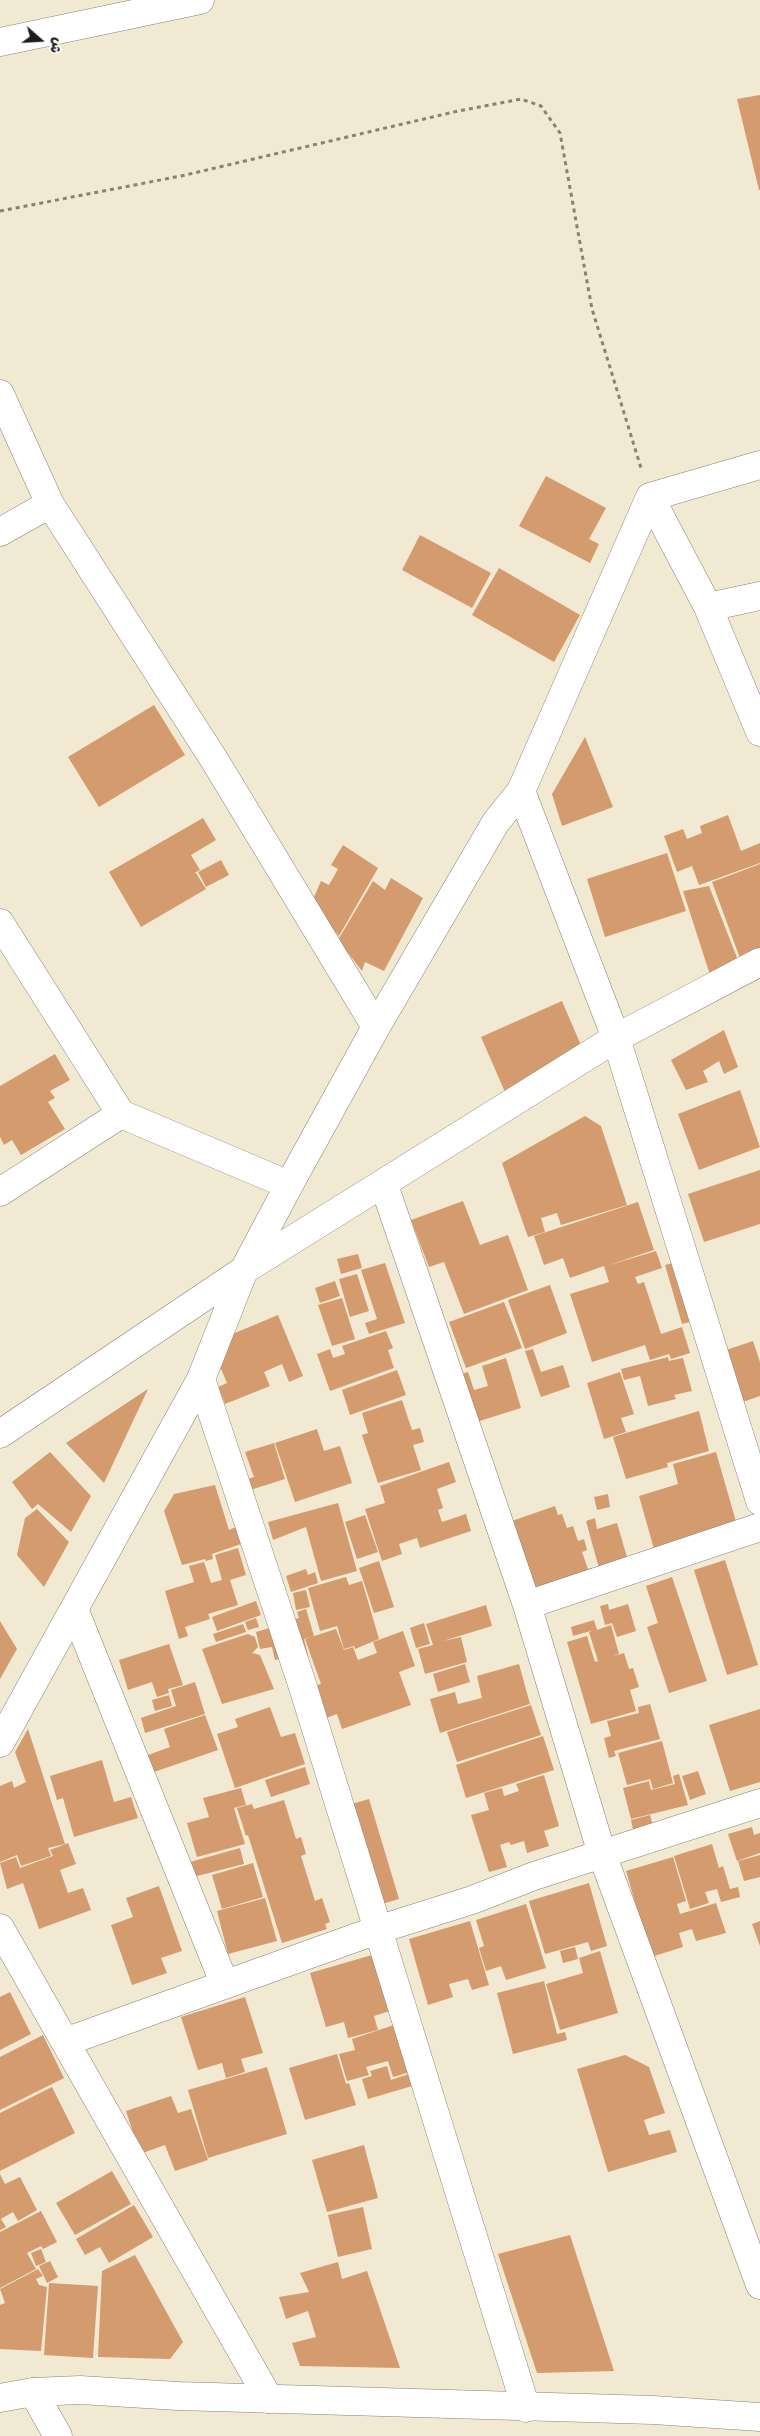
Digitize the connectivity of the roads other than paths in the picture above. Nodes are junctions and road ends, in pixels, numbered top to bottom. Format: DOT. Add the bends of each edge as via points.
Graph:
graph roads {
  1 [pos="200,0"];
  2 [pos="0,42"];
  3 [pos="0,394"];
  4 [pos="760,465"];
  5 [pos="650,497"];
  6 [pos="50,504"];
  7 [pos="0,532"];
  8 [pos="760,596"];
  9 [pos="708,607"];
  10 [pos="760,732"];
  11 [pos="521,791"];
  12 [pos="0,923"];
  13 [pos="760,962"];
  14 [pos="376,1027"];
  15 [pos="616,1038"];
  16 [pos="121,1114"];
  17 [pos="289,1185"];
  18 [pos="384,1185"];
  19 [pos="0,1192"];
  20 [pos="244,1270"];
  21 [pos="201,1379"];
  22 [pos="0,1434"];
  23 [pos="760,1500"];
  24 [pos="760,1527"];
  25 [pos="527,1605"];
  26 [pos="74,1609"];
  27 [pos="0,1743"];
  28 [pos="760,1803"];
  29 [pos="602,1854"];
  30 [pos="0,1928"];
  31 [pos="377,1930"];
  32 [pos="225,1985"];
  33 [pos="65,2042"];
  34 [pos="760,2285"];
  35 [pos="33,2392"];
  36 [pos="0,2398"];
  37 [pos="269,2399"];
  38 [pos="526,2408"];
  39 [pos="760,2417"];
  40 [pos="58,2436"];
  1 -- 2 [label="main road"];
  3 -- 6 [label="main road"];
  4 -- 5 [label="main road"];
  5 -- 9 [label="main road"];
  5 -- 11 [label="main road"];
  6 -- 7 [label="main road"];
  6 -- 14 [label="main road" via="215,761"];
  8 -- 9 [label="main road"];
  9 -- 10 [label="main road"];
  11 -- 14 [label="main road" via="496,822"];
  11 -- 15 [label="main road"];
  12 -- 16 [label="main road"];
  13 -- 15 [label="main road"];
  14 -- 17 [label="main road"];
  15 -- 18 [label="main road"];
  15 -- 23 [label="main road"];
  16 -- 17 [label="main road"];
  16 -- 19 [label="main road"];
  17 -- 20 [label="main road"];
  18 -- 20 [label="main road"];
  18 -- 25 [label="main road"];
  20 -- 21 [label="main road"];
  20 -- 22 [label="main road"];
  21 -- 26 [label="main road"];
  21 -- 31 [label="main road" via="303,1687"];
  24 -- 25 [label="main road"];
  25 -- 29 [label="main road"];
  26 -- 27 [label="main road"];
  26 -- 32 [label="main road"];
  28 -- 29 [label="main road"];
  29 -- 31 [label="main road"];
  29 -- 34 [label="main road"];
  30 -- 33 [label="main road"];
  31 -- 32 [label="main road"];
  31 -- 38 [label="main road"];
  32 -- 33 [label="main road"];
  33 -- 37 [label="main road"];
  35 -- 36 [label="main road"];
  35 -- 37 [label="main road" via="80,2390"];
  35 -- 40 [label="main road"];
  37 -- 38 [label="main road"];
  38 -- 39 [label="main road" via="653,2410"];
}
